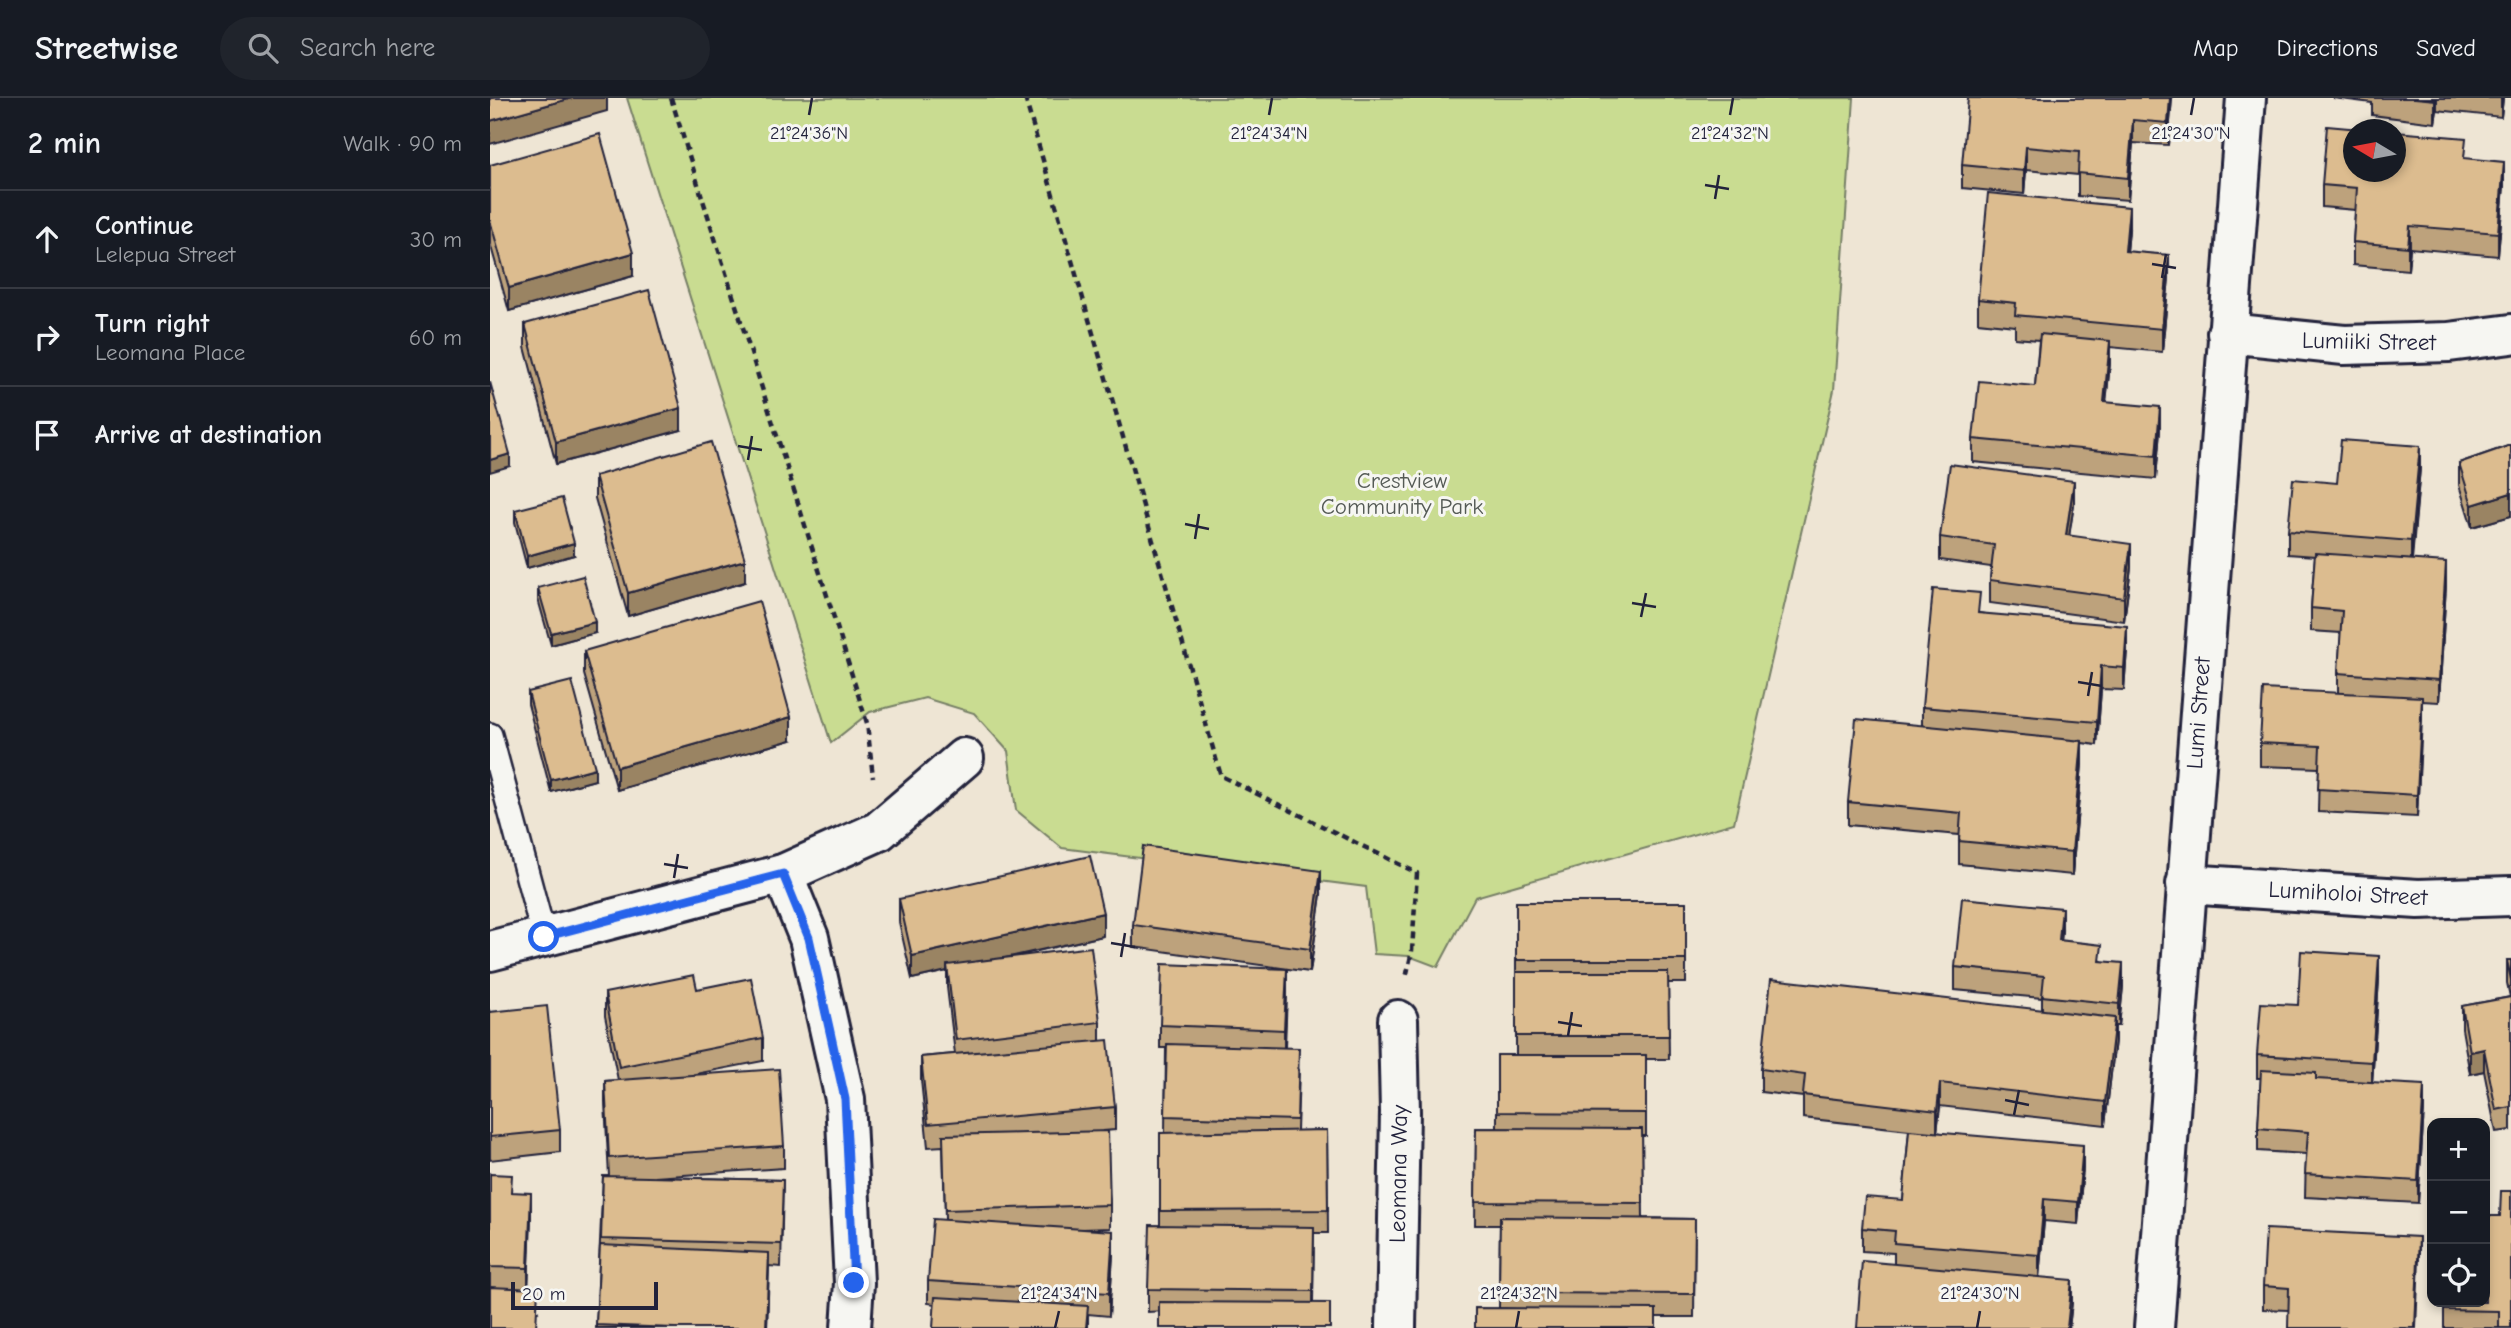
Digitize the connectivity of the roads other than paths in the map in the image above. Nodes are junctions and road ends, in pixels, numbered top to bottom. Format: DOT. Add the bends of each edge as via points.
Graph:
graph roads {
  1 [pos="2246,98"];
  2 [pos="2227,333"];
  3 [pos="2511,334"];
  4 [pos="490,735"];
  5 [pos="964,758"];
  6 [pos="783,874"];
  7 [pos="2186,884"];
  8 [pos="2511,896"];
  9 [pos="544,937"];
  10 [pos="490,951"];
  11 [pos="1398,1020"];
  12 [pos="851,1328"];
  13 [pos="1396,1328"];
  14 [pos="2154,1328"];
  1 -- 2 [label="street, Lumi Street"];
  2 -- 3 [label="street, Lumiiki Street" via="2344,345 2449,342"];
  2 -- 7 [label="street, Lumi Street"];
  4 -- 9 [label="lane"];
  5 -- 6 [label="street" via="879,831"];
  6 -- 9 [label="street"];
  6 -- 12 [label="street" via="809,938 845,1099 854,1283"];
  7 -- 8 [label="street, Lumiholoi Street" via="2418,899"];
  7 -- 14 [label="street, Lumi Street"];
  9 -- 10 [label="street"];
  11 -- 13 [label="street, Leomana Way"];
}
